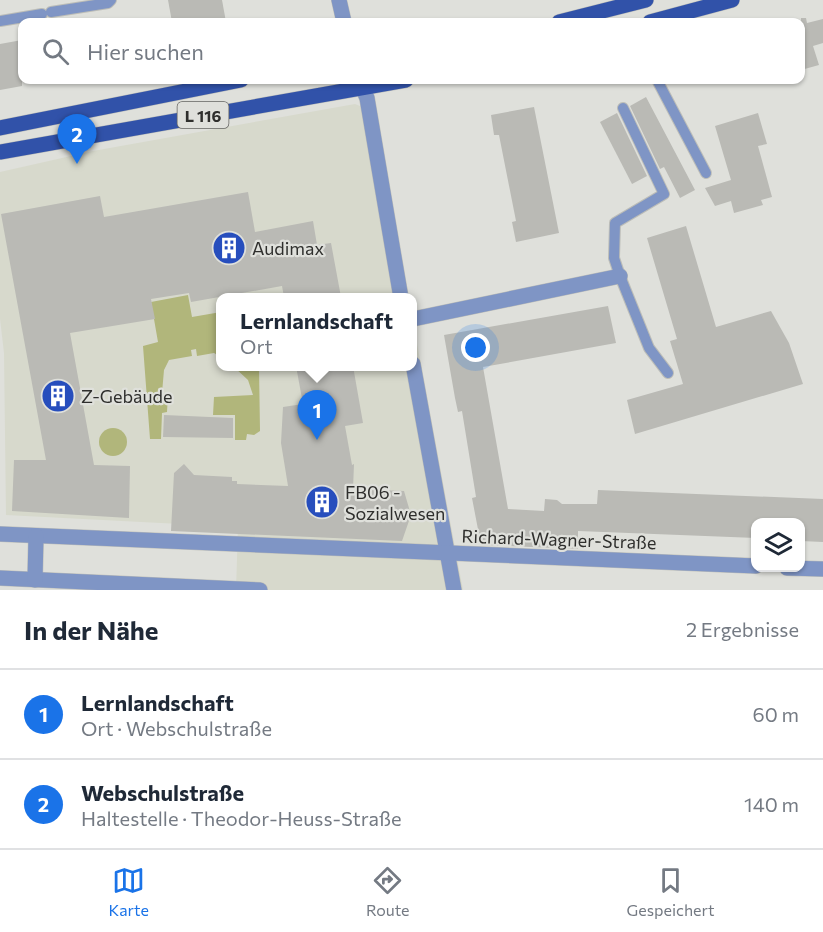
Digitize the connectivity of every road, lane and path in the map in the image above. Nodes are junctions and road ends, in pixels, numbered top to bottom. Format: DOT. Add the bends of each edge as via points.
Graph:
graph roads {
  1 [pos="111,0"];
  2 [pos="339,0"];
  3 [pos="646,0"];
  4 [pos="732,0"];
  5 [pos="343,18"];
  6 [pos="575,18"];
  7 [pos="665,18"];
  8 [pos="0,21"];
  9 [pos="221,84"];
  10 [pos="384,84"];
  11 [pos="659,84"];
  12 [pos="362,88"];
  13 [pos="623,108"];
  14 [pos="0,128"];
  15 [pos="0,152"];
  16 [pos="706,173"];
  17 [pos="620,276"];
  18 [pos="399,293"];
  19 [pos="417,318"];
  20 [pos="414,371"];
  21 [pos="668,373"];
  22 [pos="0,534"];
  23 [pos="36,536"];
  24 [pos="450,554"];
  25 [pos="751,566"];
  26 [pos="805,568"];
  27 [pos="823,569"];
  28 [pos="0,578"];
  29 [pos="35,580"];
  30 [pos="260,590"];
  31 [pos="454,590"];
  1 -- 8 [label="lane"];
  2 -- 5 [label="street"];
  3 -- 6 [label="main road"];
  4 -- 7 [label="main road"];
  9 -- 14 [label="main road, L 116"];
  10 -- 12 [label="main road, L 116"];
  11 -- 16 [label="lane"];
  12 -- 15 [label="main road, L 116"];
  12 -- 18 [label="street"];
  13 -- 17 [label="lane" via="664,194 615,223 614,258"];
  17 -- 19 [label="street"];
  17 -- 21 [label="lane" via="649,348"];
  20 -- 24 [label="street"];
  22 -- 23 [label="street, Richard-Wagner-Straße"];
  23 -- 24 [label="street, Richard-Wagner-Straße"];
  23 -- 29 [label="street"];
  24 -- 25 [label="street, Richard-Wagner-Straße"];
  24 -- 31 [label="street"];
  26 -- 27 [label="street"];
  28 -- 29 [label="street"];
  29 -- 30 [label="street"];
}
